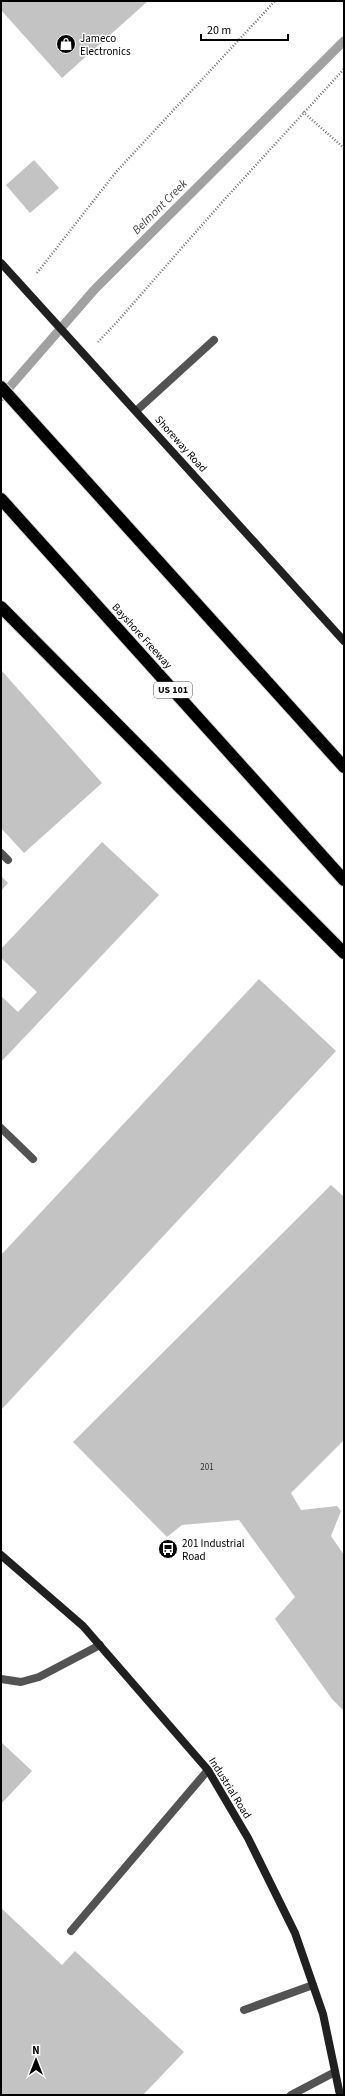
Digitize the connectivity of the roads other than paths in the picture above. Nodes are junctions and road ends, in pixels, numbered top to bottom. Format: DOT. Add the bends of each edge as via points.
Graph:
graph roads {
  1 [pos="1,263"];
  2 [pos="214,340"];
  3 [pos="1,387"];
  4 [pos="136,411"];
  5 [pos="1,499"];
  6 [pos="1,606"];
  7 [pos="344,641"];
  8 [pos="344,767"];
  9 [pos="1,853"];
  10 [pos="8,860"];
  11 [pos="344,880"];
  12 [pos="344,953"];
  13 [pos="1,1128"];
  14 [pos="33,1159"];
  15 [pos="1,1555"];
  16 [pos="100,1645"];
  17 [pos="1,1679"];
  18 [pos="208,1770"];
  19 [pos="70,1931"];
  20 [pos="314,1985"];
  21 [pos="244,2010"];
  22 [pos="335,2072"];
  23 [pos="291,2095"];
  24 [pos="340,2095"];
  1 -- 4 [label="main road, Shoreway Road"];
  2 -- 4 [label="lane"];
  3 -- 8 [label="highway"];
  4 -- 7 [label="main road, Shoreway Road"];
  5 -- 11 [label="highway, Bayshore Freeway / US 101"];
  6 -- 12 [label="highway"];
  9 -- 10 [label="lane"];
  13 -- 14 [label="lane"];
  15 -- 16 [label="main road, Industrial Road" via="83,1626"];
  16 -- 17 [label="lane" via="40,1677 21,1682"];
  16 -- 18 [label="main road, Industrial Road"];
  18 -- 19 [label="lane"];
  18 -- 20 [label="main road, Industrial Road" via="248,1838 296,1933"];
  20 -- 21 [label="lane"];
  20 -- 22 [label="main road, Industrial Road"];
  22 -- 23 [label="lane"];
  22 -- 24 [label="main road, Industrial Road"];
}
